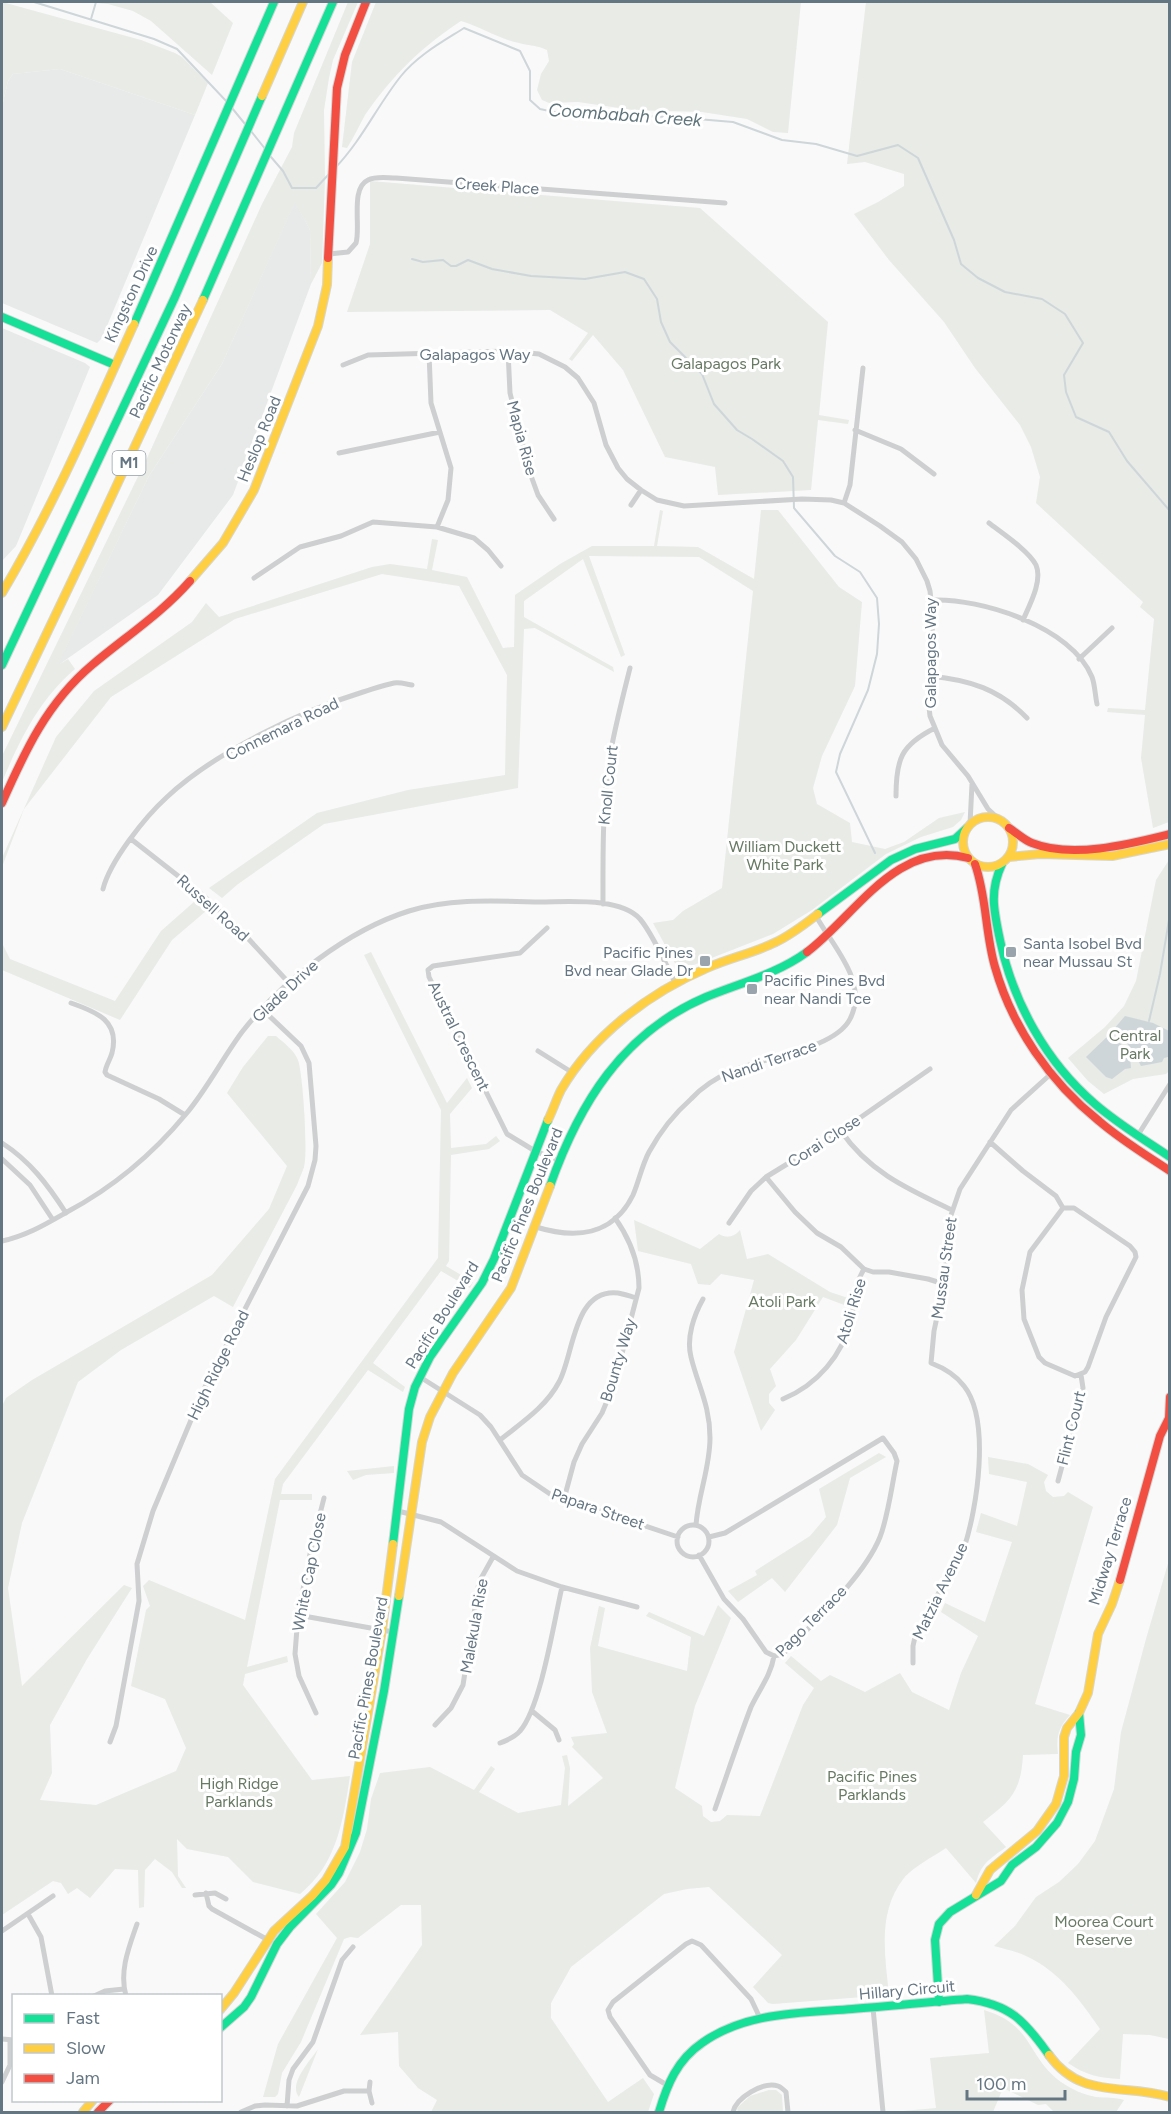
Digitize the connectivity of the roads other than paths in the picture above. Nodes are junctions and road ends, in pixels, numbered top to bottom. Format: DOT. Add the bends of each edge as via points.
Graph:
graph roads {
  1 [pos="274,2"];
  2 [pos="303,2"];
  3 [pos="333,2"];
  4 [pos="366,2"];
  5 [pos="725,203"];
  6 [pos="329,254"];
  7 [pos="2,317"];
  8 [pos="508,351"];
  9 [pos="429,353"];
  10 [pos="115,365"];
  11 [pos="343,365"];
  12 [pos="863,368"];
  13 [pos="855,430"];
  14 [pos="440,432"];
  15 [pos="339,453"];
  16 [pos="934,474"];
  17 [pos="641,490"];
  18 [pos="844,502"];
  19 [pos="630,505"];
  20 [pos="554,519"];
  21 [pos="989,523"];
  22 [pos="437,527"];
  23 [pos="501,566"];
  24 [pos="254,578"];
  25 [pos="2,593"];
  26 [pos="932,600"];
  27 [pos="1023,620"];
  28 [pos="1112,628"];
  29 [pos="1079,659"];
  30 [pos="2,665"];
  31 [pos="630,668"];
  32 [pos="930,676"];
  33 [pos="412,685"];
  34 [pos="1096,704"];
  35 [pos="1027,718"];
  36 [pos="2,727"];
  37 [pos="935,729"];
  38 [pos="972,784"];
  39 [pos="896,796"];
  40 [pos="2,803"];
  41 [pos="1000,820"];
  42 [pos="968,826"];
  43 [pos="1009,828"];
  44 [pos="1170,834"];
  45 [pos="131,839"];
  46 [pos="1170,844"];
  47 [pos="1009,857"];
  48 [pos="971,861"];
  49 [pos="1002,864"];
  50 [pos="103,889"];
  51 [pos="603,904"];
  52 [pos="816,916"];
  53 [pos="547,928"];
  54 [pos="828,936"];
  55 [pos="289,983"];
  56 [pos="675,983"];
  57 [pos="71,1003"];
  58 [pos="263,1010"];
  59 [pos="538,1051"];
  60 [pos="1059,1067"];
  61 [pos="930,1069"];
  62 [pos="573,1073"];
  63 [pos="1051,1073"];
  64 [pos="1170,1084"];
  65 [pos="185,1115"];
  66 [pos="840,1131"];
  67 [pos="1138,1135"];
  68 [pos="990,1142"];
  69 [pos="2,1143"];
  70 [pos="535,1151"];
  71 [pos="1170,1157"];
  72 [pos="2,1159"];
  73 [pos="560,1161"];
  74 [pos="1170,1171"];
  75 [pos="766,1177"];
  76 [pos="1064,1208"];
  77 [pos="952,1210"];
  78 [pos="66,1213"];
  79 [pos="615,1218"];
  80 [pos="53,1220"];
  81 [pos="729,1223"];
  82 [pos="536,1227"];
  83 [pos="2,1241"];
  84 [pos="864,1269"];
  85 [pos="944,1284"];
  86 [pos="636,1298"];
  87 [pos="703,1299"];
  88 [pos="931,1363"];
  89 [pos="1081,1375"];
  90 [pos="420,1377"];
  91 [pos="442,1391"];
  92 [pos="1170,1397"];
  93 [pos="783,1399"];
  94 [pos="500,1440"];
  95 [pos="1058,1481"];
  96 [pos="324,1498"];
  97 [pos="564,1499"];
  98 [pos="398,1511"];
  99 [pos="410,1513"];
  100 [pos="696,1525"];
  101 [pos="678,1537"];
  102 [pos="709,1537"];
  103 [pos="699,1556"];
  104 [pos="493,1557"];
  105 [pos="562,1587"];
  106 [pos="637,1607"];
  107 [pos="298,1615"];
  108 [pos="382,1630"];
  109 [pos="393,1632"];
  110 [pos="774,1656"];
  111 [pos="913,1663"];
  112 [pos="532,1711"];
  113 [pos="316,1713"];
  114 [pos="1079,1713"];
  115 [pos="435,1725"];
  116 [pos="1064,1737"];
  117 [pos="559,1740"];
  118 [pos="1080,1740"];
  119 [pos="110,1742"];
  120 [pos="500,1743"];
  121 [pos="715,1809"];
  122 [pos="992,1868"];
  123 [pos="1003,1878"];
  124 [pos="206,1893"];
  125 [pos="195,1894"];
  126 [pos="976,1895"];
  127 [pos="53,1896"];
  128 [pos="226,1899"];
  129 [pos="28,1914"];
  130 [pos="137,1924"];
  131 [pos="2,1931"];
  132 [pos="268,1939"];
  133 [pos="277,1944"];
  134 [pos="353,1947"];
  135 [pos="124,1989"];
  136 [pos="52,1994"];
  137 [pos="97,1994"];
  138 [pos="126,1994"];
  139 [pos="939,2002"];
  140 [pos="222,2008"];
  141 [pos="873,2008"];
  142 [pos="760,2018"];
  143 [pos="222,2026"];
  144 [pos="2,2039"];
  145 [pos="12,2040"];
  146 [pos="2,2082"];
  147 [pos="370,2082"];
  148 [pos="667,2085"];
  149 [pos="369,2091"];
  150 [pos="1170,2097"];
  151 [pos="372,2103"];
  152 [pos="287,2106"];
  153 [pos="241,2112"];
  154 [pos="659,2112"];
  155 [pos="733,2112"];
  156 [pos="788,2112"];
  157 [pos="883,2112"];
  1 -- 10 [label="main road, Kingston Drive"];
  2 -- 30 [label="main road, Pacific Motorway / M1" via="133,390"];
  3 -- 36 [label="main road, Pacific Motorway / M1" via="126,470"];
  4 -- 6 [label="main road, Heslop Road" via="341,66 337,88"];
  5 -- 6 [label="street, Creek Place" via="369,179 358,192 356,243 348,252"];
  6 -- 40 [label="main road, Heslop Road" via="318,326 242,514 183,589 92,665 55,704 23,755"];
  7 -- 10 [label="main road"];
  8 -- 9 [label="street, Galapagos Way"];
  8 -- 17 [label="street, Galapagos Way" via="539,354 578,378 594,403 611,457"];
  8 -- 20 [label="street, Mapia Rise" via="510,393 530,473 538,495"];
  9 -- 11 [label="street, Galapagos Way" via="368,355"];
  9 -- 14 [label="street" via="431,403"];
  10 -- 25 [label="main road, Kingston Drive" via="43,521"];
  12 -- 13 [label="street"];
  13 -- 16 [label="street" via="902,449"];
  13 -- 18 [label="street" via="850,485"];
  14 -- 15 [label="street"];
  14 -- 22 [label="street" via="451,468 448,500"];
  17 -- 18 [label="street, Galapagos Way" via="657,500 684,506 802,499"];
  17 -- 19 [label="street"];
  18 -- 26 [label="street, Galapagos Way" via="902,542 922,569"];
  21 -- 27 [label="street" via="1036,566 1033,598"];
  22 -- 23 [label="street" via="474,538"];
  22 -- 24 [label="street" via="374,522 300,547"];
  26 -- 27 [label="street" via="982,605"];
  26 -- 32 [label="street, Galapagos Way"];
  27 -- 29 [label="street" via="1063,641"];
  28 -- 29 [label="street"];
  29 -- 34 [label="street" via="1091,676"];
  31 -- 51 [label="street, Knoll Court" via="617,716 606,788"];
  32 -- 35 [label="street" via="975,683 1015,706"];
  32 -- 37 [label="street, Galapagos Way" via="928,698"];
  33 -- 45 [label="street, Connemara Road" via="395,683 330,703 241,745 167,796"];
  37 -- 38 [label="street, Galapagos Way" via="942,745"];
  37 -- 39 [label="street" via="917,737 907,747 896,779"];
  38 -- 41 [label="street, Galapagos Way"];
  38 -- 42 [label="street"];
  41 -- 42 [label="main road" via="981,818"];
  41 -- 43 [label="main road"];
  42 -- 48 [label="main road" via="963,843"];
  42 -- 52 [label="main road, Pacific Boulevard" via="954,838 891,860"];
  43 -- 44 [label="main road" via="1033,843 1075,848 1110,847"];
  43 -- 47 [label="main road" via="1014,842"];
  45 -- 50 [label="street, Connemara Road" via="106,875"];
  45 -- 55 [label="street, Russell Road" via="205,897"];
  46 -- 47 [label="main road" via="1116,856"];
  47 -- 49 [label="main road"];
  48 -- 49 [label="main road" via="988,868"];
  48 -- 54 [label="main road, Pacific Pines Boulevard" via="942,853 906,865 886,878"];
  48 -- 63 [label="main road" via="980,877 987,936 1005,996"];
  49 -- 60 [label="main road" via="993,897 1002,957 1026,1018"];
  51 -- 55 [label="street, Glade Drive" via="447,903 409,911 337,946"];
  51 -- 56 [label="street, Glade Drive" via="628,910 640,919"];
  52 -- 54 [label="street, Nandi Terrace"];
  52 -- 56 [label="main road, Pacific Boulevard" via="776,942"];
  53 -- 70 [label="street, Austral Crescent" via="520,953 433,966 428,970 507,1134"];
  54 -- 73 [label="main road, Pacific Pines Boulevard" via="780,969 678,1011 637,1042 591,1096"];
  54 -- 79 [label="street, Nandi Terrace" via="855,986 855,1006 845,1028 823,1042 732,1071 694,1095 663,1130 648,1154 633,1195"];
  55 -- 58 [label="street, Glade Drive"];
  56 -- 62 [label="main road, Pacific Boulevard" via="615,1026"];
  57 -- 65 [label="street" via="102,1017 112,1027 114,1036 106,1075"];
  58 -- 65 [label="street, Glade Drive" via="243,1031"];
  58 -- 119 [label="street, High Ridge Road" via="305,1052 311,1074 315,1160 308,1186 204,1389 153,1512 137,1564 139,1601"];
  59 -- 62 [label="street"];
  60 -- 63 [label="street, Mussau Street"];
  60 -- 67 [label="main road" via="1086,1096"];
  61 -- 66 [label="street, Corai Close"];
  62 -- 70 [label="main road, Pacific Boulevard"];
  63 -- 68 [label="street, Mussau Street" via="1011,1110"];
  63 -- 74 [label="main road" via="1088,1113"];
  64 -- 67 [label="street"];
  65 -- 78 [label="street, Glade Drive" via="145,1158 112,1185"];
  66 -- 75 [label="street, Corai Close"];
  66 -- 77 [label="street" via="881,1173"];
  67 -- 71 [label="main road"];
  68 -- 76 [label="street" via="1056,1196"];
  68 -- 77 [label="street, Mussau Street" via="960,1189"];
  69 -- 78 [label="street" via="38,1173"];
  70 -- 73 [label="street, Austral Crescent"];
  70 -- 90 [label="main road, Pacific Boulevard" via="482,1283"];
  72 -- 80 [label="street" via="30,1185"];
  73 -- 82 [label="main road, Pacific Pines Boulevard"];
  75 -- 81 [label="street, Corai Close"];
  75 -- 84 [label="street" via="817,1233 841,1247"];
  76 -- 89 [label="street" via="1030,1252 1022,1290 1024,1319 1045,1364"];
  76 -- 89 [label="street" via="1074,1208 1135,1252 1136,1257"];
  77 -- 85 [label="street, Mussau Street"];
  78 -- 80 [label="street, Glade Drive"];
  79 -- 82 [label="street, Nandi Terrace" via="578,1235"];
  79 -- 86 [label="street, Bounty Way" via="636,1261"];
  80 -- 83 [label="street, Glade Drive"];
  82 -- 91 [label="main road, Pacific Pines Boulevard" via="520,1270 499,1309"];
  84 -- 85 [label="street"];
  84 -- 93 [label="street, Atoli Rise" via="854,1290 850,1324 835,1358 809,1385"];
  85 -- 88 [label="street, Mussau Street"];
  86 -- 94 [label="street" via="605,1294 584,1310 560,1382 540,1407"];
  86 -- 97 [label="street, Bounty Way" via="615,1384 574,1462"];
  87 -- 100 [label="street" via="695,1314 690,1346 710,1429 709,1459"];
  88 -- 111 [label="street, Matzia Avenue" via="957,1377 971,1397 981,1458 963,1550 915,1637"];
  89 -- 95 [label="street, Flint Court" via="1083,1388"];
  90 -- 91 [label="street, Papara Street"];
  90 -- 98 [label="main road, Pacific Boulevard" via="409,1409"];
  91 -- 94 [label="street, Papara Street" via="480,1415"];
  91 -- 99 [label="main road, Pacific Pines Boulevard" via="422,1442"];
  92 -- 114 [label="main road, Midway Terrace" via="1169,1418 1160,1436 1112,1604 1098,1634 1090,1685"];
  94 -- 97 [label="street, Papara Street" via="522,1475"];
  96 -- 107 [label="street, White Cap Close"];
  97 -- 101 [label="street, Papara Street"];
  98 -- 99 [label="street"];
  98 -- 108 [label="main road, Pacific Boulevard"];
  99 -- 104 [label="street" via="453,1529"];
  99 -- 109 [label="main road, Pacific Pines Boulevard"];
  100 -- 101 [label="street" via="684,1527"];
  100 -- 102 [label="street"];
  101 -- 103 [label="street" via="683,1552"];
  102 -- 103 [label="street" via="707,1548"];
  102 -- 110 [label="street, Pago Terrace" via="725,1533 883,1438 894,1453 897,1461 881,1536 874,1550 832,1604 783,1654"];
  103 -- 110 [label="street" via="724,1599 766,1652"];
  104 -- 105 [label="street" via="517,1571"];
  104 -- 115 [label="street, Malekula Rise" via="479,1582 463,1685 451,1708"];
  105 -- 106 [label="street"];
  105 -- 112 [label="street"];
  107 -- 108 [label="street"];
  107 -- 113 [label="street, White Cap Close" via="295,1654 299,1676"];
  108 -- 109 [label="street"];
  108 -- 132 [label="main road, Pacific Boulevard" via="345,1847 318,1891"];
  109 -- 133 [label="main road, Pacific Pines Boulevard" via="356,1833 339,1873"];
  110 -- 121 [label="street, Pago Terrace"];
  112 -- 117 [label="street" via="555,1730"];
  112 -- 120 [label="street" via="520,1732"];
  114 -- 116 [label="main road, Midway Terrace"];
  114 -- 118 [label="main road, Midway Terrace"];
  116 -- 118 [label="street"];
  116 -- 122 [label="main road, Midway Terrace" via="1064,1776 1056,1804 1037,1832"];
  118 -- 123 [label="main road, Midway Terrace" via="1071,1790 1057,1823"];
  122 -- 123 [label="street"];
  122 -- 126 [label="main road, Midway Terrace"];
  123 -- 126 [label="main road, Midway Terrace"];
  124 -- 125 [label="street"];
  124 -- 128 [label="street"];
  124 -- 132 [label="street" via="212,1909"];
  126 -- 139 [label="main road, Midway Terrace" via="939,1924 935,1953"];
  127 -- 129 [label="street"];
  129 -- 131 [label="street"];
  129 -- 136 [label="street" via="41,1937"];
  130 -- 135 [label="street" via="123,1972"];
  132 -- 133 [label="street"];
  132 -- 140 [label="main road, Pacific Boulevard" via="237,1993"];
  133 -- 143 [label="main road" via="251,1997"];
  134 -- 152 [label="street" via="342,1960 313,2042 293,2068"];
  135 -- 137 [label="street"];
  135 -- 138 [label="street"];
  139 -- 141 [label="main road, Hillary Circuit"];
  139 -- 150 [label="main road, Hillary Circuit" via="978,2000 1014,2013 1036,2035 1054,2064 1075,2080 1102,2088 1150,2091"];
  141 -- 142 [label="main road, Hillary Circuit"];
  141 -- 157 [label="street"];
  142 -- 148 [label="main road, Hillary Circuit" via="702,2043 685,2058"];
  142 -- 148 [label="street" via="751,1999 701,1945 692,1941 686,1944 608,2010 650,2075"];
  144 -- 145 [label="street"];
  145 -- 146 [label="street" via="10,2065"];
  147 -- 149 [label="street"];
  148 -- 154 [label="main road, Hillary Circuit"];
  149 -- 151 [label="street"];
  149 -- 152 [label="street" via="344,2091"];
  152 -- 153 [label="street" via="255,2106"];
  155 -- 156 [label="street" via="748,2093 771,2085 786,2092"];
}
